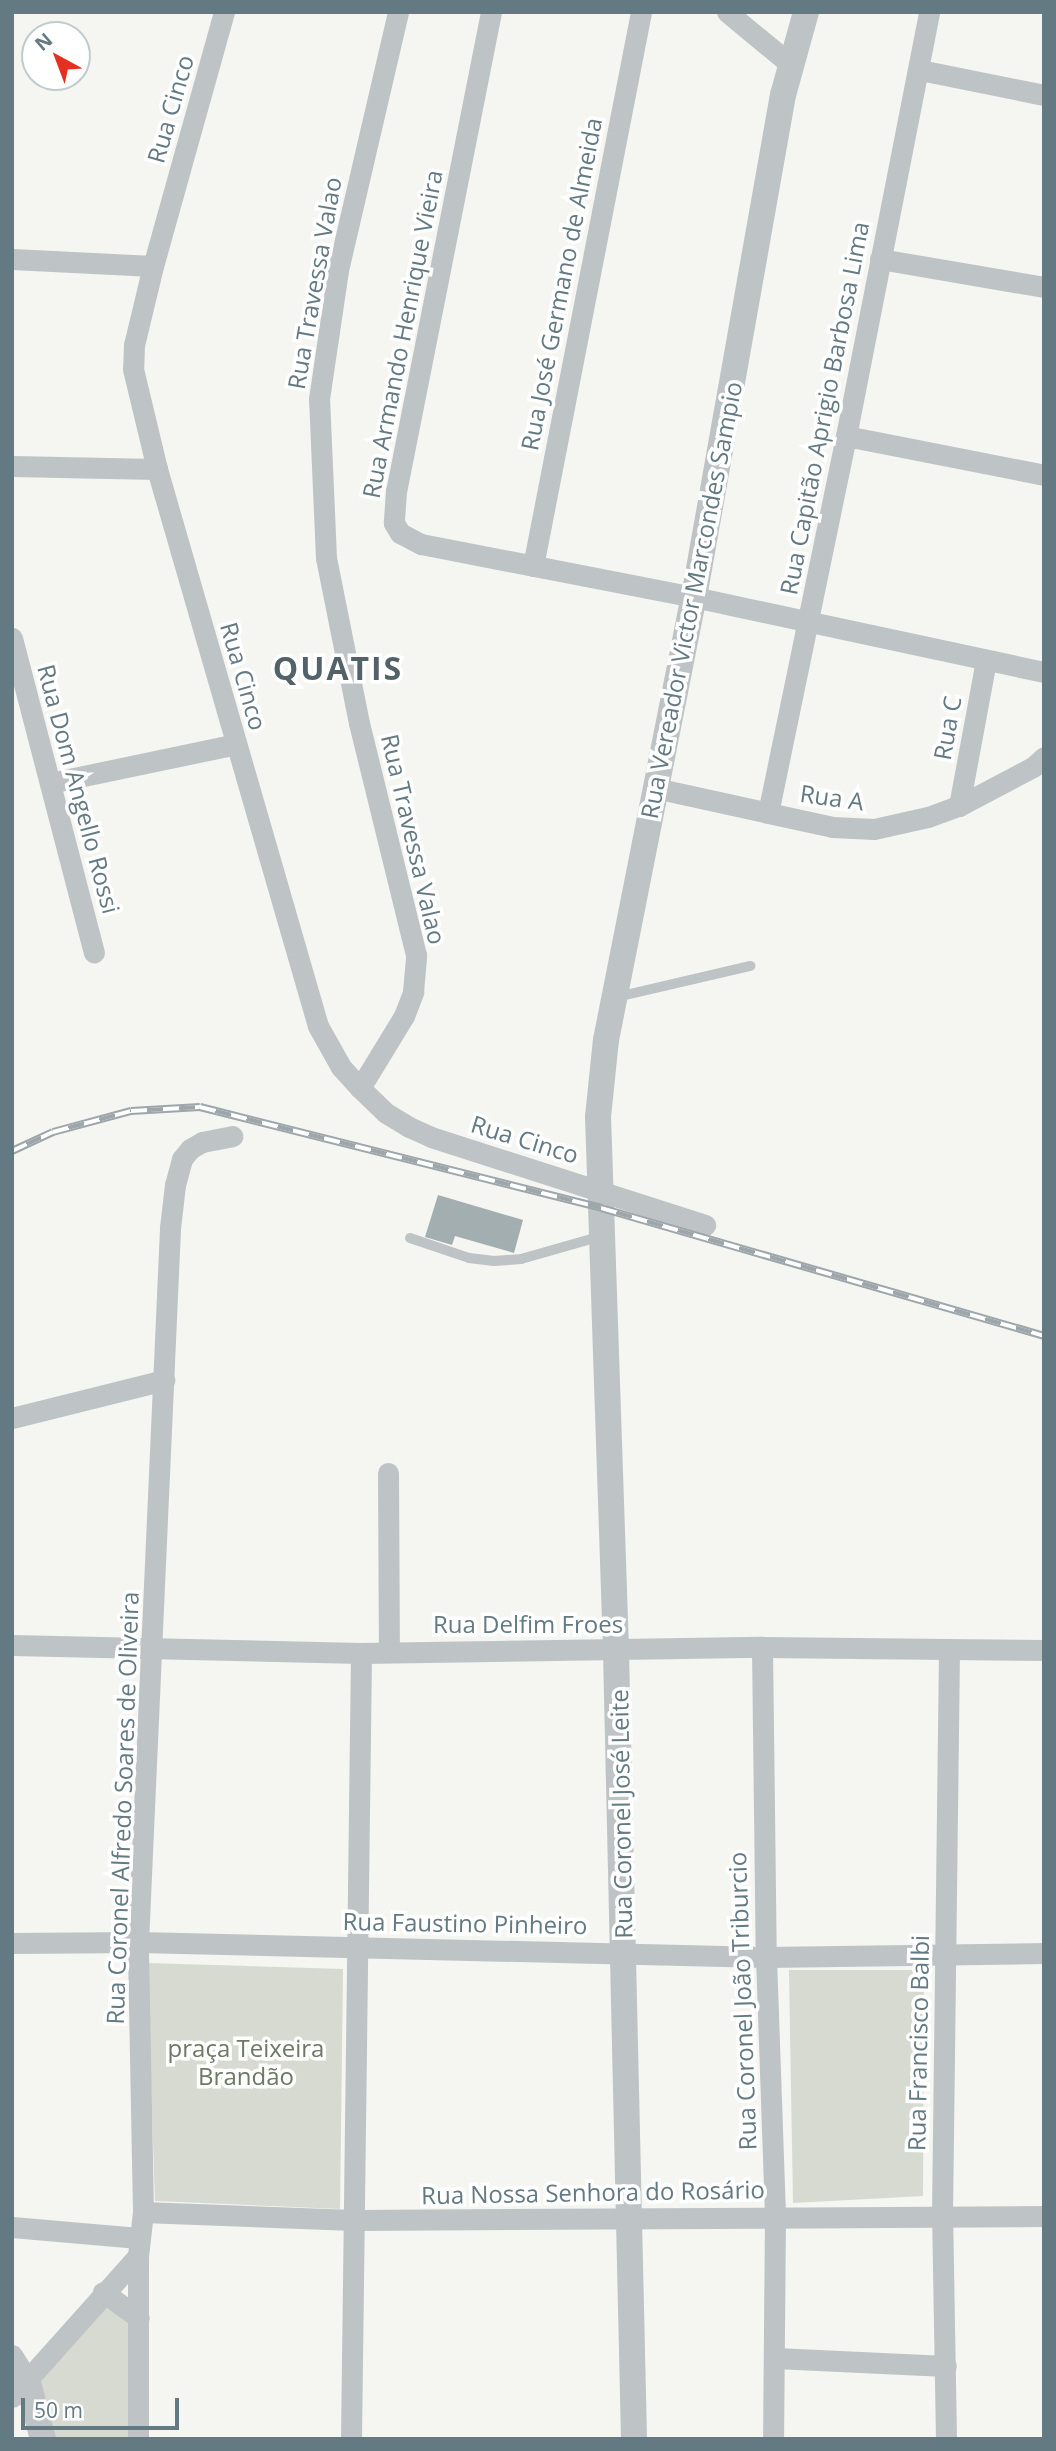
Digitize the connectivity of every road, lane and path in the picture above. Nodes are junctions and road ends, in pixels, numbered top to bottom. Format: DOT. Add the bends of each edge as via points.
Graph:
graph roads {
  1 [pos="224,12"];
  2 [pos="398,12"];
  3 [pos="491,12"];
  4 [pos="641,12"];
  5 [pos="727,12"];
  6 [pos="806,12"];
  7 [pos="929,12"];
  8 [pos="790,64"];
  9 [pos="920,70"];
  10 [pos="1044,95"];
  11 [pos="880,258"];
  12 [pos="12,259"];
  13 [pos="153,266"];
  14 [pos="1044,287"];
  15 [pos="846,436"];
  16 [pos="12,466"];
  17 [pos="157,469"];
  18 [pos="1044,475"];
  19 [pos="533,566"];
  20 [pos="694,597"];
  21 [pos="808,623"];
  22 [pos="12,638"];
  23 [pos="986,660"];
  24 [pos="1044,672"];
  25 [pos="236,744"];
  26 [pos="1040,763"];
  27 [pos="50,783"];
  28 [pos="655,788"];
  29 [pos="959,806"];
  30 [pos="768,813"];
  31 [pos="94,953"];
  32 [pos="750,966"];
  33 [pos="614,998"];
  34 [pos="360,1088"];
  35 [pos="232,1136"];
  36 [pos="600,1190"];
  37 [pos="705,1225"];
  38 [pos="602,1237"];
  39 [pos="410,1238"];
  40 [pos="164,1380"];
  41 [pos="12,1418"];
  42 [pos="388,1472"];
  43 [pos="12,1645"];
  44 [pos="762,1647"];
  45 [pos="154,1649"];
  46 [pos="949,1649"];
  47 [pos="616,1650"];
  48 [pos="1044,1650"];
  49 [pos="389,1651"];
  50 [pos="361,1653"];
  51 [pos="138,1942"];
  52 [pos="12,1943"];
  53 [pos="355,1948"];
  54 [pos="624,1952"];
  55 [pos="1044,1953"];
  56 [pos="946,1954"];
  57 [pos="766,1957"];
  58 [pos="143,2212"];
  59 [pos="942,2215"];
  60 [pos="775,2216"];
  61 [pos="1044,2216"];
  62 [pos="629,2219"];
  63 [pos="354,2220"];
  64 [pos="12,2227"];
  65 [pos="139,2247"];
  66 [pos="103,2292"];
  67 [pos="139,2318"];
  68 [pos="12,2355"];
  69 [pos="775,2358"];
  70 [pos="946,2365"];
  71 [pos="19,2388"];
  72 [pos="43,2439"];
  73 [pos="138,2439"];
  74 [pos="351,2439"];
  75 [pos="634,2439"];
  76 [pos="773,2439"];
  77 [pos="946,2439"];
  1 -- 13 [label="street, Rua Cinco"];
  2 -- 34 [label="street, Rua Travessa Valao" via="338,270 319,400 326,558 359,723 416,955 413,992 404,1016"];
  3 -- 19 [label="street, Rua Armando Henrique Vieira" via="393,511 394,523 409,540"];
  4 -- 19 [label="street, Rua José Germano de Almeida"];
  5 -- 8 [label="street"];
  6 -- 8 [label="street, Rua Vereador Victor Marcondes Sampio"];
  7 -- 9 [label="street, Rua Capitão Aprigio Barbosa Lima"];
  8 -- 20 [label="street, Rua Vereador Victor Marcondes Sampio"];
  9 -- 10 [label="street"];
  9 -- 11 [label="street, Rua Capitão Aprigio Barbosa Lima"];
  11 -- 14 [label="street"];
  11 -- 15 [label="street, Rua Capitão Aprigio Barbosa Lima"];
  12 -- 13 [label="street"];
  13 -- 17 [label="street, Rua Cinco" via="132,357"];
  15 -- 18 [label="street"];
  15 -- 21 [label="street, Rua Capitão Aprigio Barbosa Lima"];
  16 -- 17 [label="street"];
  17 -- 25 [label="street, Rua Cinco"];
  19 -- 20 [label="street, Rua Armando Henrique Vieira"];
  20 -- 21 [label="street, Rua Armando Henrique Vieira"];
  20 -- 28 [label="street, Rua Vereador Victor Marcondes Sampio"];
  21 -- 23 [label="street, Rua Armando Henrique Vieira"];
  21 -- 30 [label="street, Rua Capitão Aprigio Barbosa Lima"];
  22 -- 27 [label="street, Rua Dom Angello Rossi"];
  23 -- 24 [label="street, Rua Armando Henrique Vieira"];
  23 -- 29 [label="street, Rua C"];
  25 -- 27 [label="street"];
  25 -- 34 [label="street, Rua Cinco" via="314,1014 330,1048"];
  26 -- 29 [label="street, Rua A"];
  27 -- 31 [label="street, Rua Dom Angello Rossi"];
  28 -- 30 [label="street, Rua A"];
  28 -- 33 [label="street, Rua Vereador Victor Marcondes Sampio"];
  29 -- 30 [label="street, Rua A" via="874,829 832,827"];
  32 -- 33 [label="lane"];
  33 -- 36 [label="street, Rua Vereador Victor Marcondes Sampio" via="597,1117"];
  34 -- 36 [label="street, Rua Cinco" via="386,1113 431,1137"];
  35 -- 40 [label="street, Rua Coronel Alfredo Soares de Oliveira" via="190,1149 175,1185"];
  36 -- 37 [label="street, Rua Cinco"];
  36 -- 38 [label="street, Rua Coronel José Leite"];
  38 -- 39 [label="lane" via="521,1259 494,1261 469,1258"];
  38 -- 47 [label="street, Rua Coronel José Leite"];
  40 -- 41 [label="street"];
  40 -- 45 [label="street, Rua Coronel Alfredo Soares de Oliveira"];
  42 -- 49 [label="street"];
  43 -- 45 [label="street, Rua Delfim Froes"];
  44 -- 46 [label="street, Rua Delfim Froes"];
  44 -- 47 [label="street, Rua Delfim Froes"];
  44 -- 57 [label="street, Rua Coronel João Triburcio"];
  45 -- 50 [label="street, Rua Delfim Froes"];
  45 -- 51 [label="street, Rua Coronel Alfredo Soares de Oliveira"];
  46 -- 48 [label="street, Rua Delfim Froes"];
  46 -- 56 [label="street, Rua Francisco Balbi"];
  47 -- 49 [label="street, Rua Delfim Froes"];
  47 -- 54 [label="street, Rua Coronel José Leite"];
  49 -- 50 [label="street, Rua Delfim Froes"];
  50 -- 53 [label="street"];
  51 -- 52 [label="street, Rua Faustino Pinheiro"];
  51 -- 53 [label="street, Rua Faustino Pinheiro"];
  51 -- 58 [label="street, Rua Coronel Alfredo Soares de Oliveira"];
  53 -- 54 [label="street, Rua Faustino Pinheiro"];
  53 -- 63 [label="street"];
  54 -- 57 [label="street, Rua Faustino Pinheiro"];
  54 -- 62 [label="street, Rua Coronel José Leite"];
  55 -- 56 [label="street, Rua Faustino Pinheiro"];
  56 -- 57 [label="street, Rua Faustino Pinheiro"];
  56 -- 59 [label="street, Rua Francisco Balbi"];
  57 -- 60 [label="street, Rua Coronel João Triburcio"];
  58 -- 63 [label="street, Rua Nossa Senhora do Rosário"];
  58 -- 65 [label="street, Rua Coronel Alfredo Soares de Oliveira"];
  59 -- 60 [label="street, Rua Nossa Senhora do Rosário"];
  59 -- 61 [label="street, Rua Nossa Senhora do Rosário"];
  59 -- 70 [label="street, Rua Francisco Balbi"];
  60 -- 62 [label="street, Rua Nossa Senhora do Rosário"];
  60 -- 69 [label="street, Rua Coronel João Triburcio"];
  62 -- 63 [label="street, Rua Nossa Senhora do Rosário"];
  62 -- 75 [label="street, Rua Coronel José Leite"];
  63 -- 74 [label="street"];
  64 -- 65 [label="street"];
  65 -- 66 [label="street"];
  65 -- 67 [label="street, Rua Coronel Alfredo Soares de Oliveira"];
  66 -- 67 [label="street"];
  66 -- 71 [label="street"];
  67 -- 73 [label="street, Rua Coronel Alfredo Soares de Oliveira"];
  68 -- 71 [label="street"];
  69 -- 70 [label="street"];
  69 -- 76 [label="street, Rua Coronel João Triburcio"];
  70 -- 77 [label="street, Rua Francisco Balbi"];
  71 -- 72 [label="street"];
}
